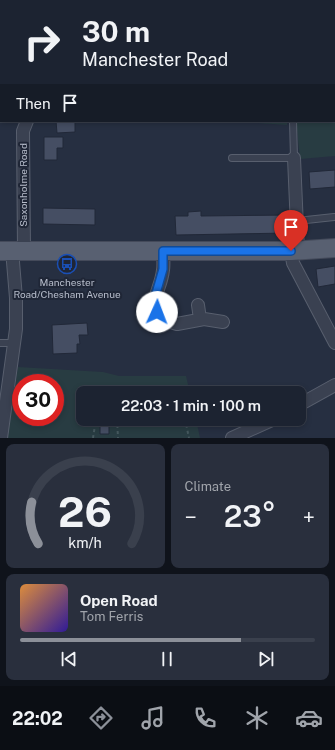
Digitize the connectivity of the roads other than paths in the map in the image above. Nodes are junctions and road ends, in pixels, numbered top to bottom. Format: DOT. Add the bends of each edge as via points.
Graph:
graph roads {
  1 [pos="27,122"];
  2 [pos="293,122"];
  3 [pos="232,158"];
  4 [pos="294,158"];
  5 [pos="334,217"];
  6 [pos="297,221"];
  7 [pos="335,248"];
  8 [pos="12,250"];
  9 [pos="294,250"];
  10 [pos="163,251"];
  11 [pos="198,305"];
  12 [pos="200,319"];
  13 [pos="223,322"];
  14 [pos="0,343"];
  15 [pos="15,343"];
  16 [pos="335,343"];
  17 [pos="335,385"];
  18 [pos="306,402"];
  19 [pos="259,426"];
  20 [pos="1,438"];
  21 [pos="232,438"];
  1 -- 8 [label="street, Saxonholme Road" via="23,131"];
  2 -- 4 [label="lane"];
  3 -- 4 [label="lane"];
  4 -- 6 [label="street"];
  5 -- 6 [label="lane"];
  6 -- 9 [label="street"];
  7 -- 9 [label="main road"];
  8 -- 10 [label="main road"];
  8 -- 15 [label="street, Saxonholme Road" via="16,298"];
  9 -- 10 [label="main road"];
  9 -- 16 [label="street" via="293,262"];
  10 -- 12 [label="street" via="163,269 155,297 157,312 161,319 177,324"];
  11 -- 12 [label="street"];
  12 -- 13 [label="street"];
  14 -- 15 [label="lane"];
  15 -- 20 [label="street, Saxonholme Road"];
  17 -- 18 [label="street"];
  19 -- 21 [label="street"];
}
